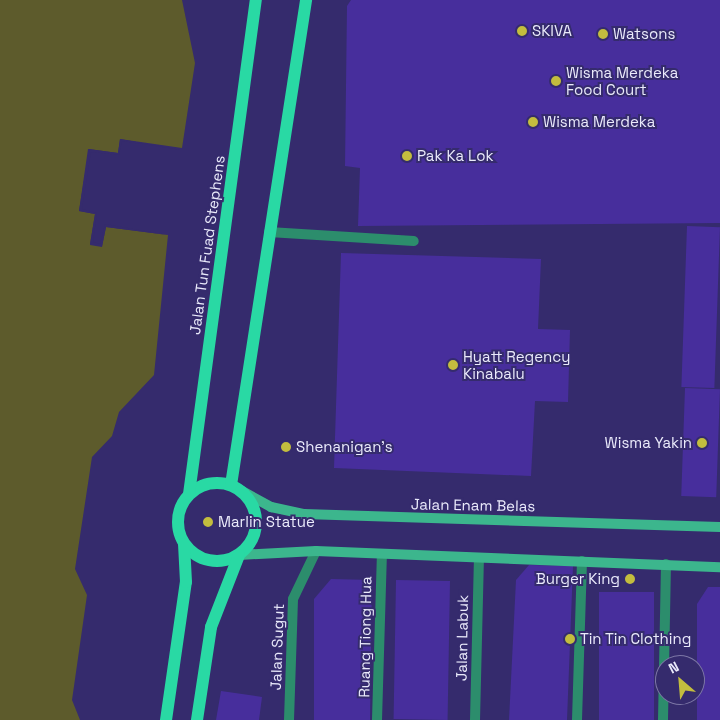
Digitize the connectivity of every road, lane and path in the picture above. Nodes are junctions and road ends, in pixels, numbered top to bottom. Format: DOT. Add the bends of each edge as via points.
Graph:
graph roads {
  1 [pos="256,0"];
  2 [pos="306,0"];
  3 [pos="269,232"];
  4 [pos="414,241"];
  5 [pos="231,485"];
  6 [pos="189,494"];
  7 [pos="720,527"];
  8 [pos="184,544"];
  9 [pos="316,551"];
  10 [pos="239,554"];
  11 [pos="382,554"];
  12 [pos="479,558"];
  13 [pos="582,560"];
  14 [pos="666,564"];
  15 [pos="720,566"];
  16 [pos="166,720"];
  17 [pos="197,720"];
  18 [pos="289,720"];
  19 [pos="378,720"];
  20 [pos="475,720"];
  21 [pos="577,720"];
  22 [pos="663,720"];
  1 -- 6 [label="main road, Jalan Tun Fuad Stephens"];
  2 -- 3 [label="main road"];
  3 -- 4 [label="street"];
  3 -- 5 [label="main road"];
  5 -- 6 [label="main road" via="209,484"];
  5 -- 7 [label="street, Jalan Enam Belas" via="271,507 304,514"];
  5 -- 10 [label="main road" via="250,500 257,524 254,536"];
  6 -- 8 [label="main road" via="178,519"];
  8 -- 10 [label="main road" via="193,553 210,561 228,560"];
  8 -- 16 [label="main road" via="186,582"];
  9 -- 10 [label="street"];
  9 -- 11 [label="street"];
  9 -- 18 [label="street, Jalan Sugut" via="293,599"];
  10 -- 17 [label="main road" via="210,627"];
  11 -- 12 [label="street"];
  11 -- 19 [label="street, Ruang Tiong Hua"];
  12 -- 13 [label="street"];
  12 -- 20 [label="street, Jalan Labuk"];
  13 -- 14 [label="street"];
  13 -- 21 [label="street"];
  14 -- 15 [label="street"];
  14 -- 22 [label="street"];
}
